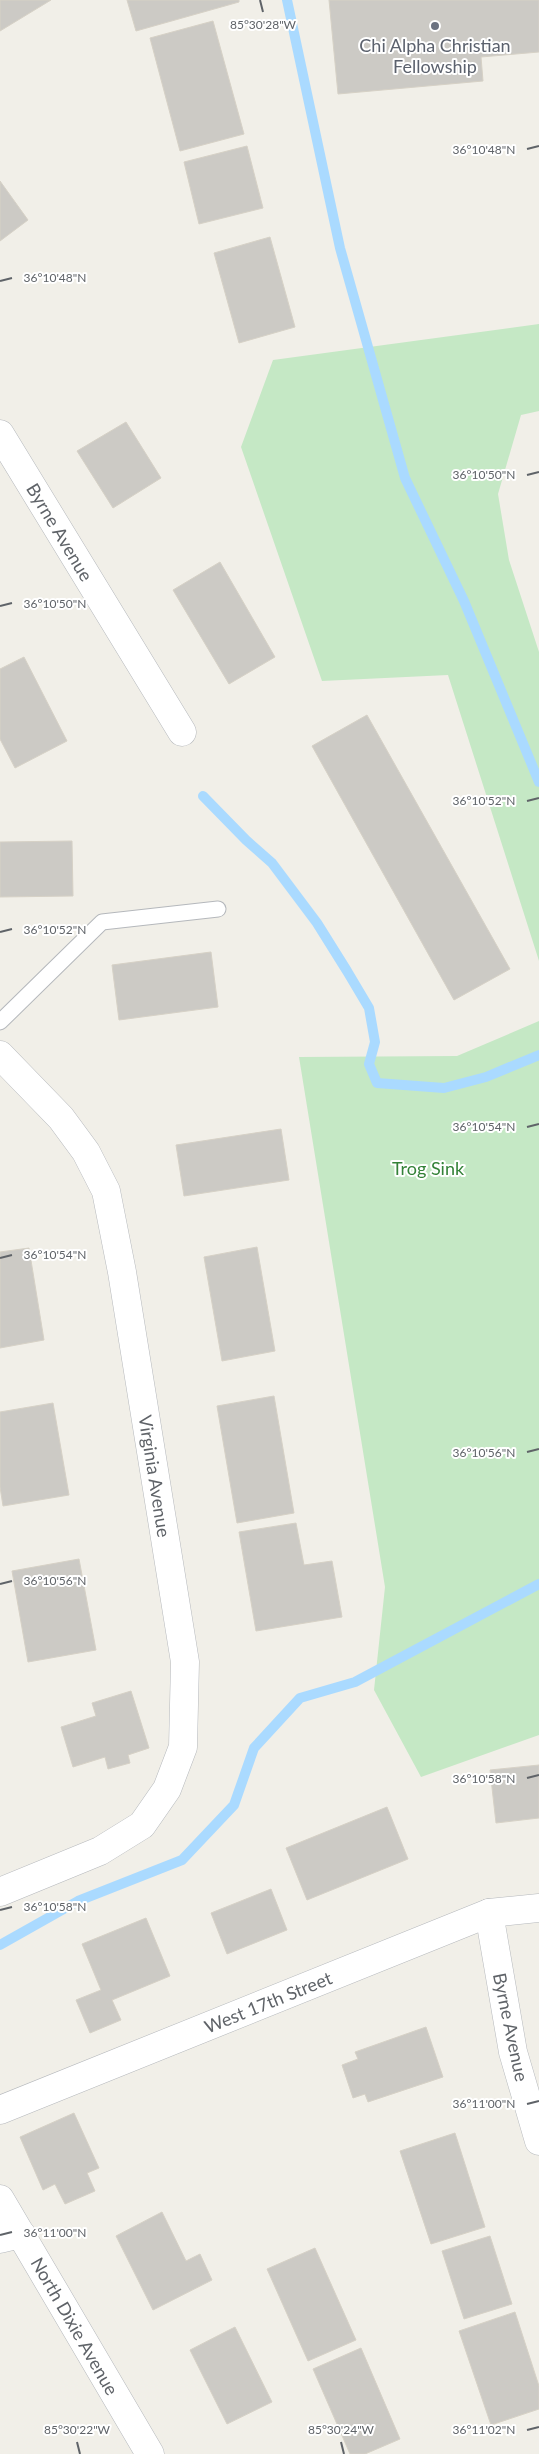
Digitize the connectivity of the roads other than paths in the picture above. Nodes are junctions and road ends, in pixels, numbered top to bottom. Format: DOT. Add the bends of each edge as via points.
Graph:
graph roads {
  1 [pos="0,434"];
  2 [pos="182,732"];
  3 [pos="218,909"];
  4 [pos="0,1022"];
  5 [pos="0,1055"];
  6 [pos="0,1892"];
  7 [pos="539,1908"];
  8 [pos="489,1913"];
  9 [pos="0,2110"];
  10 [pos="539,2141"];
  11 [pos="0,2198"];
  12 [pos="10,2237"];
  13 [pos="150,2454"];
  1 -- 2 [label="street, Byrne Avenue"];
  3 -- 4 [label="lane" via="102,922"];
  5 -- 6 [label="street, Virginia Avenue" via="61,1118 86,1152 106,1192 122,1272 185,1662 183,1747 166,1789 142,1824 100,1851"];
  7 -- 8 [label="street, West 17th Street"];
  8 -- 9 [label="street, West 17th Street"];
  8 -- 10 [label="street, Byrne Avenue" via="513,2052"];
  11 -- 12 [label="street, North Dixie Avenue"];
  12 -- 13 [label="street, North Dixie Avenue"];
}
